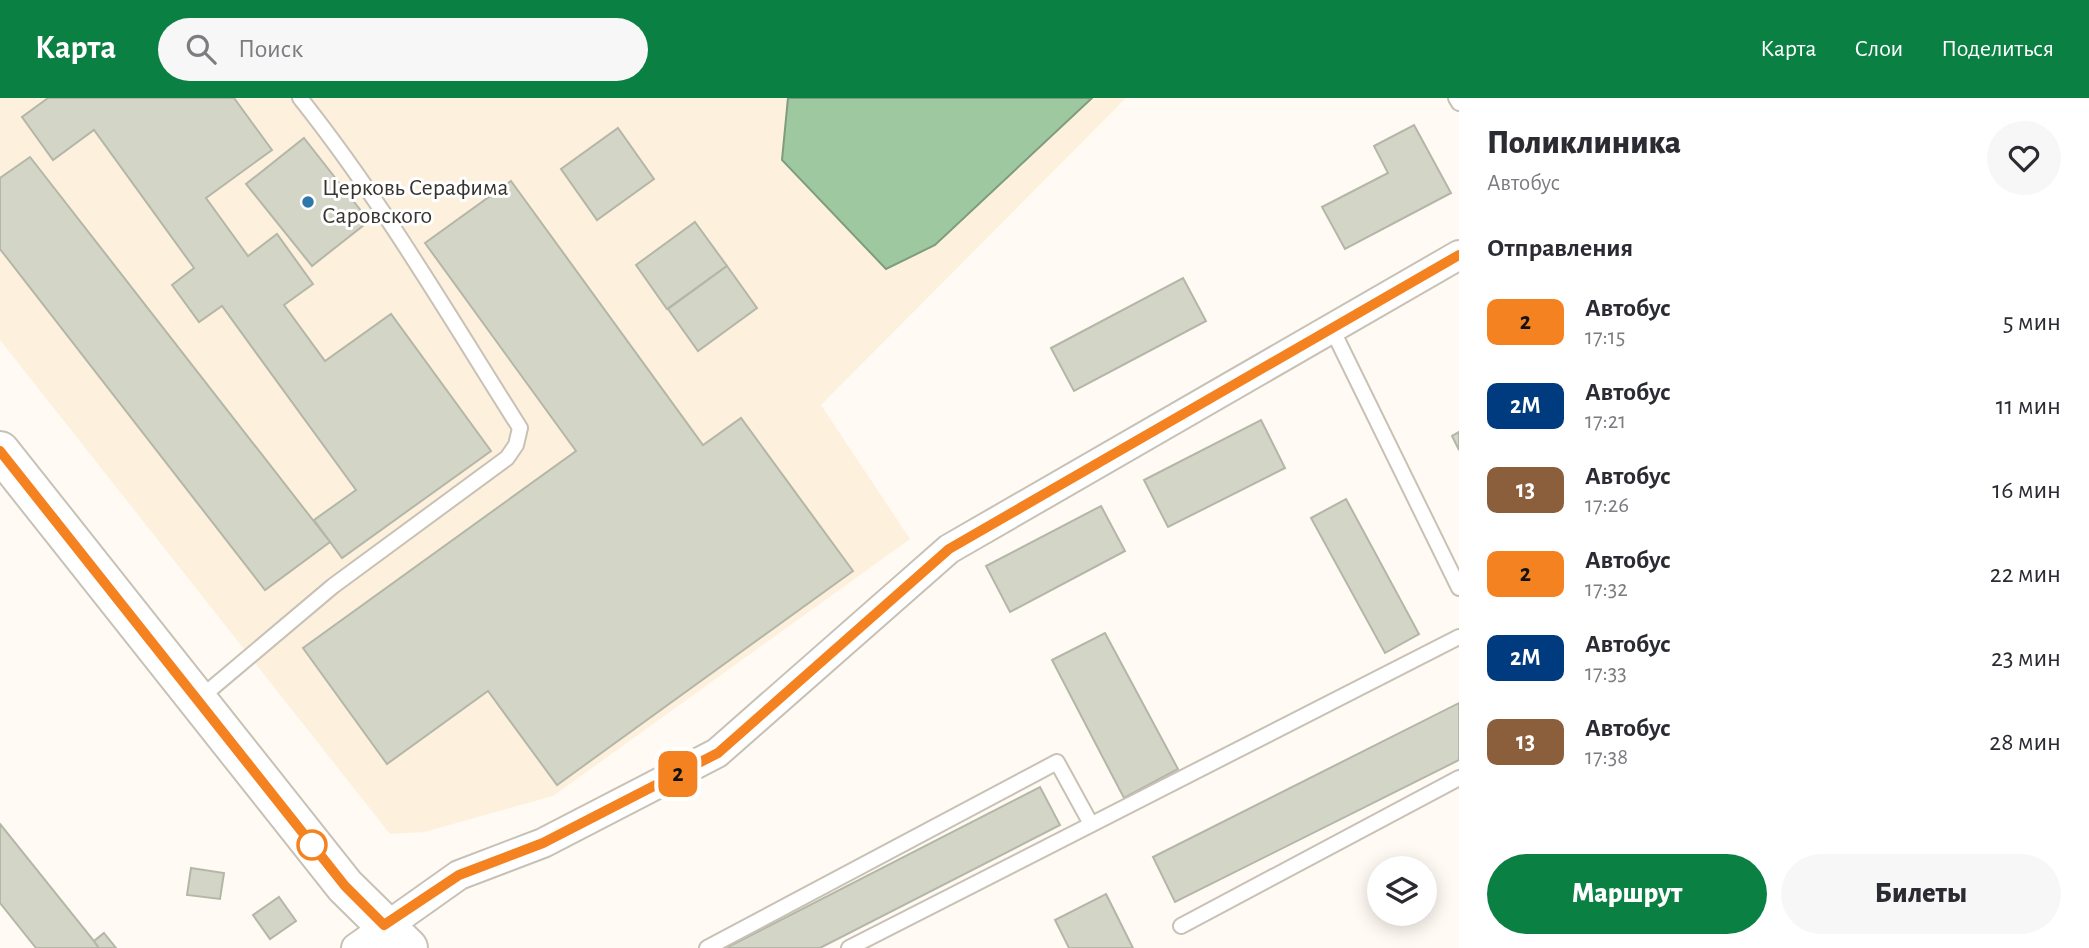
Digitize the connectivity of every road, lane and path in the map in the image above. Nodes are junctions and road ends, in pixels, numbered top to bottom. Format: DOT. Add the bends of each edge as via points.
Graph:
graph roads {
  1 [pos="300,98"];
  2 [pos="1456,98"];
  3 [pos="1459,103"];
  4 [pos="1459,255"];
  5 [pos="1331,327"];
  6 [pos="0,451"];
  7 [pos="1459,588"];
  8 [pos="1459,637"];
  9 [pos="198,700"];
  10 [pos="1459,778"];
  11 [pos="1091,824"];
  12 [pos="1181,926"];
  13 [pos="383,940"];
  14 [pos="707,948"];
  15 [pos="849,948"];
  1 -- 9 [label="lane" via="396,233 520,428 507,458 333,586"];
  2 -- 3 [label="lane"];
  4 -- 5 [label="street"];
  5 -- 7 [label="lane"];
  5 -- 13 [label="street" via="949,549 718,753 543,843 459,875"];
  6 -- 9 [label="street"];
  8 -- 11 [label="lane"];
  9 -- 13 [label="street"];
  10 -- 12 [label="lane"];
  11 -- 14 [label="lane" via="1057,762"];
  11 -- 15 [label="lane"];
}
